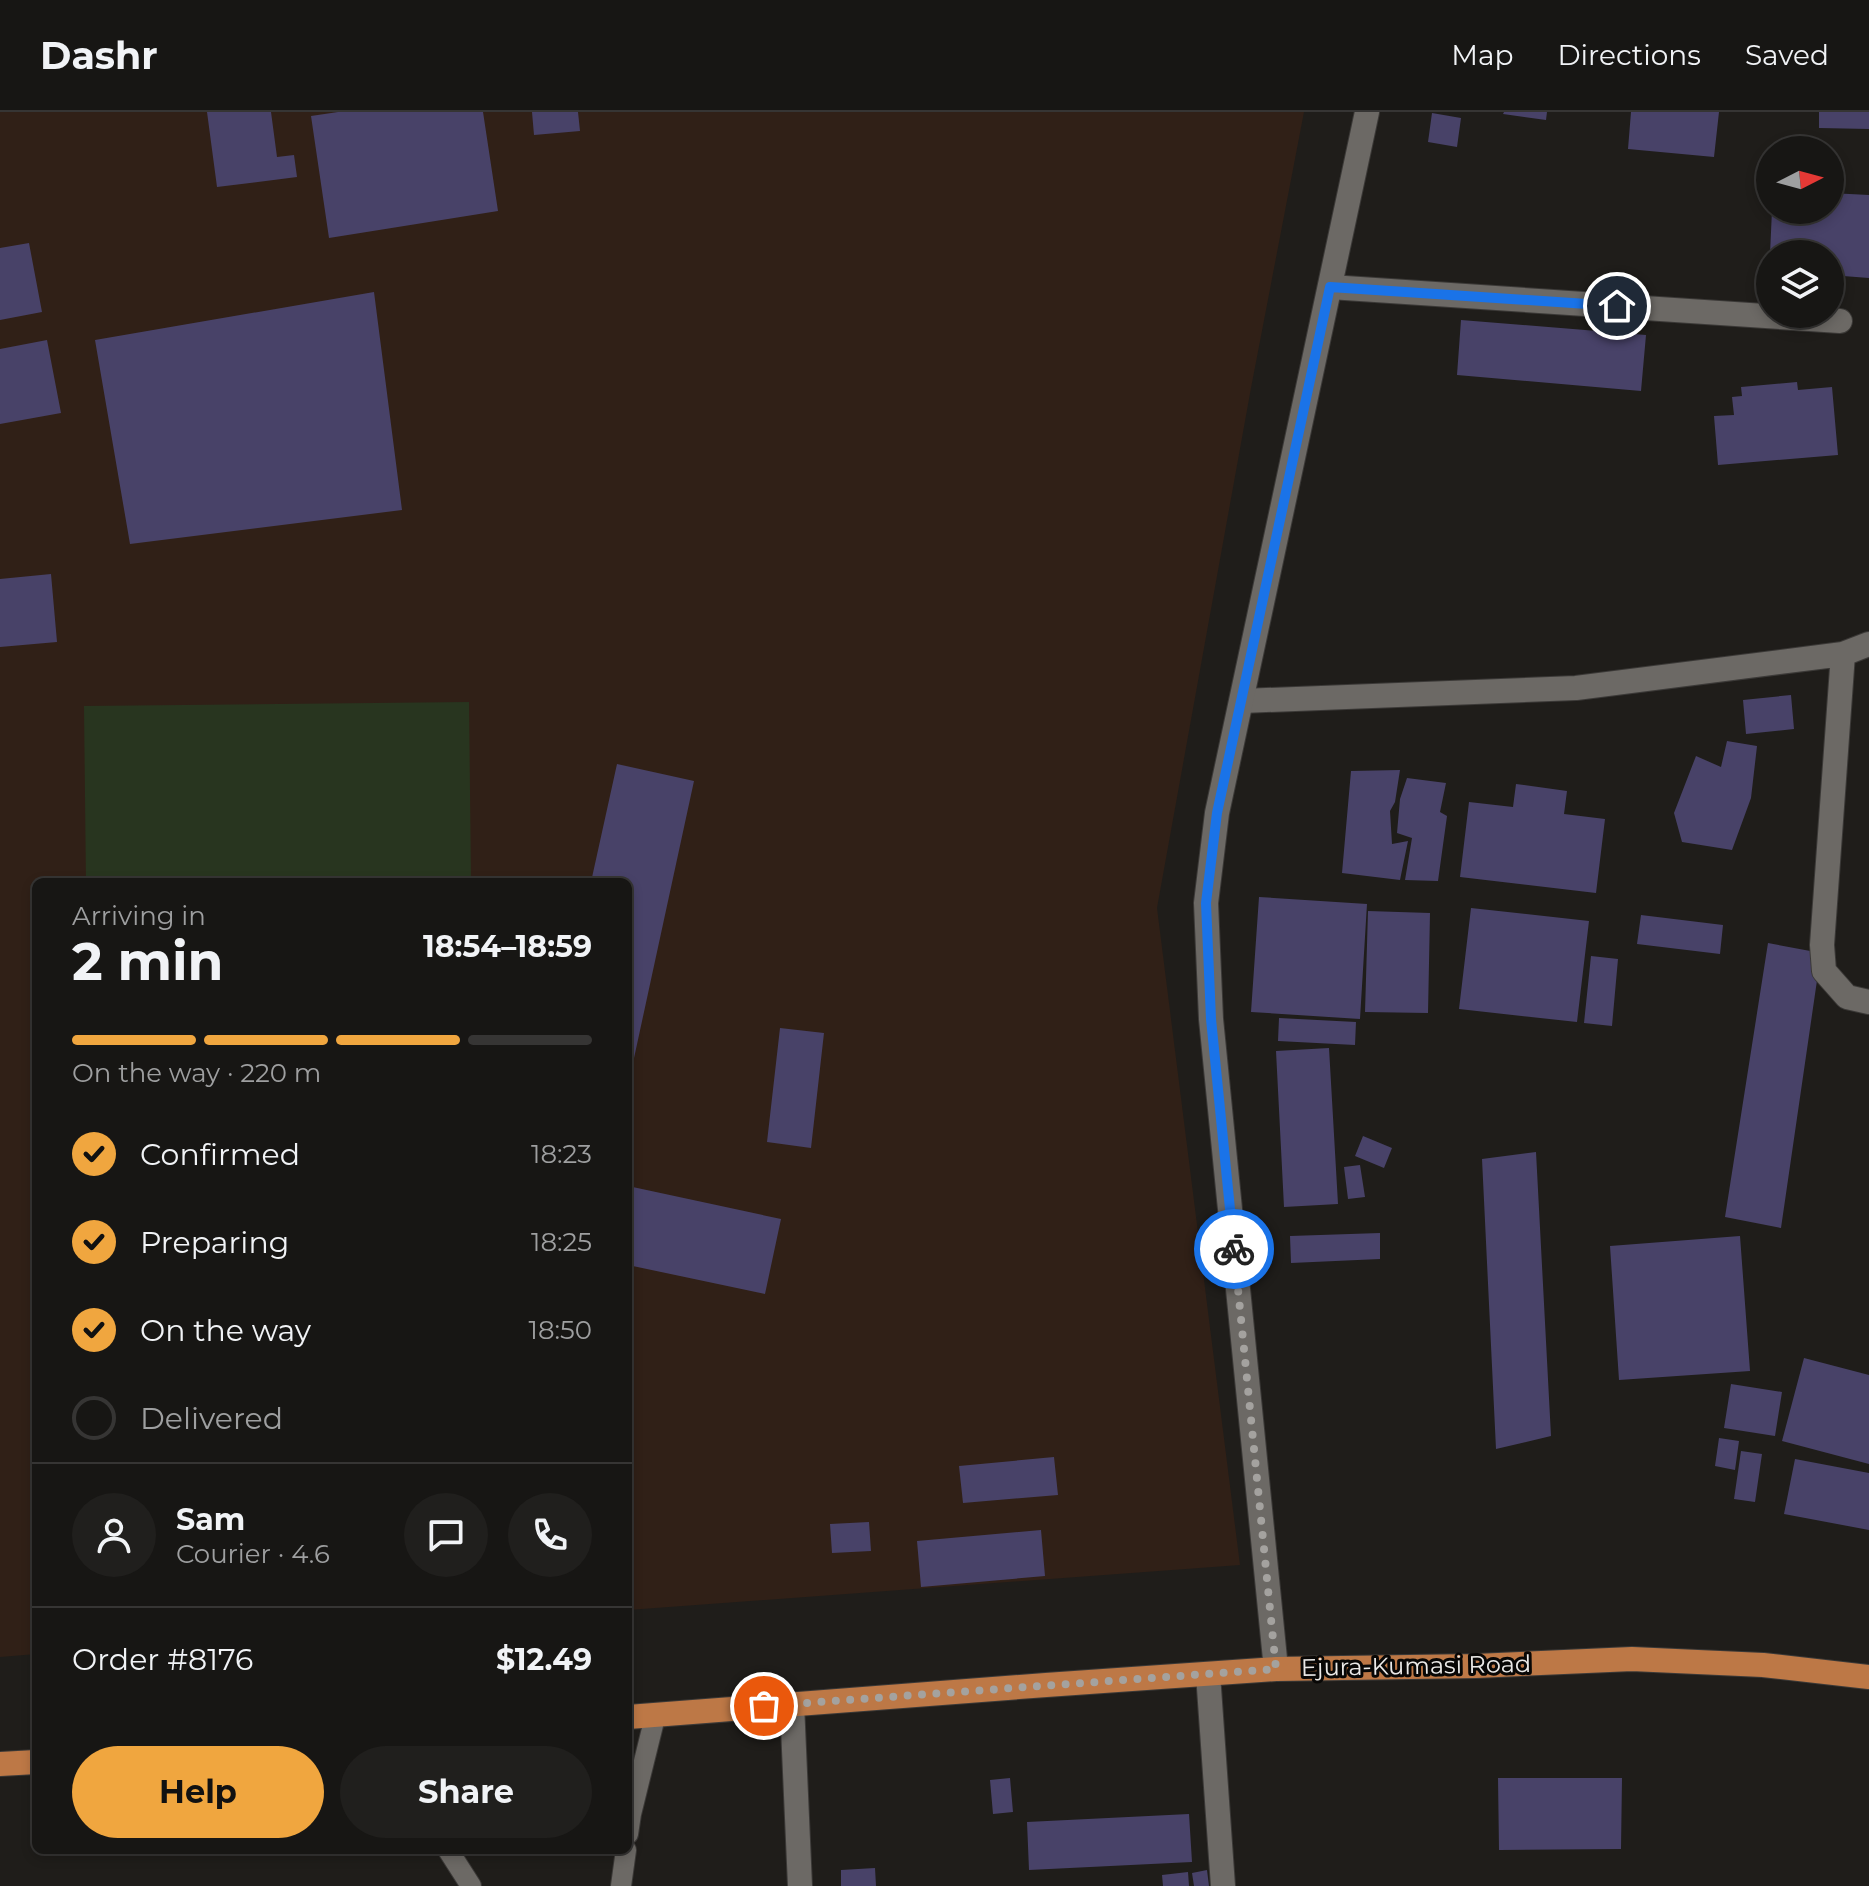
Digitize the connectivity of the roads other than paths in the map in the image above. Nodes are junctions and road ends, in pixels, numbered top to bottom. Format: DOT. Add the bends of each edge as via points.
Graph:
graph roads {
  1 [pos="1367,112"];
  2 [pos="1330,287"];
  3 [pos="1756,315"];
  4 [pos="1869,644"];
  5 [pos="1843,654"];
  6 [pos="1242,701"];
  7 [pos="1869,1002"];
  8 [pos="1276,1669"];
  9 [pos="1208,1674"];
  10 [pos="1869,1677"];
  11 [pos="792,1704"];
  12 [pos="653,1715"];
  13 [pos="632,1717"];
  14 [pos="32,1762"];
  15 [pos="0,1764"];
  16 [pos="632,1810"];
  17 [pos="451,1854"];
  18 [pos="625,1854"];
  19 [pos="471,1886"];
  20 [pos="621,1886"];
  21 [pos="800,1886"];
  22 [pos="1223,1886"];
  1 -- 2 [label="street"];
  2 -- 3 [label="street"];
  2 -- 6 [label="street"];
  4 -- 5 [label="street"];
  5 -- 6 [label="street" via="1576,688"];
  5 -- 7 [label="street" via="1822,945 1824,971 1847,997"];
  6 -- 8 [label="street" via="1217,813 1206,903 1211,1019"];
  8 -- 9 [label="main road, Ejura-Kumasi Road"];
  8 -- 10 [label="main road, Ejura-Kumasi Road" via="1632,1659"];
  9 -- 11 [label="main road, Ejura-Kumasi Road"];
  9 -- 22 [label="street"];
  11 -- 12 [label="main road, Ejura-Kumasi Road"];
  11 -- 21 [label="street"];
  12 -- 13 [label="main road, Ejura-Kumasi Road"];
  12 -- 16 [label="lane"];
  14 -- 15 [label="main road"];
  17 -- 19 [label="lane"];
  18 -- 20 [label="lane"];
}
